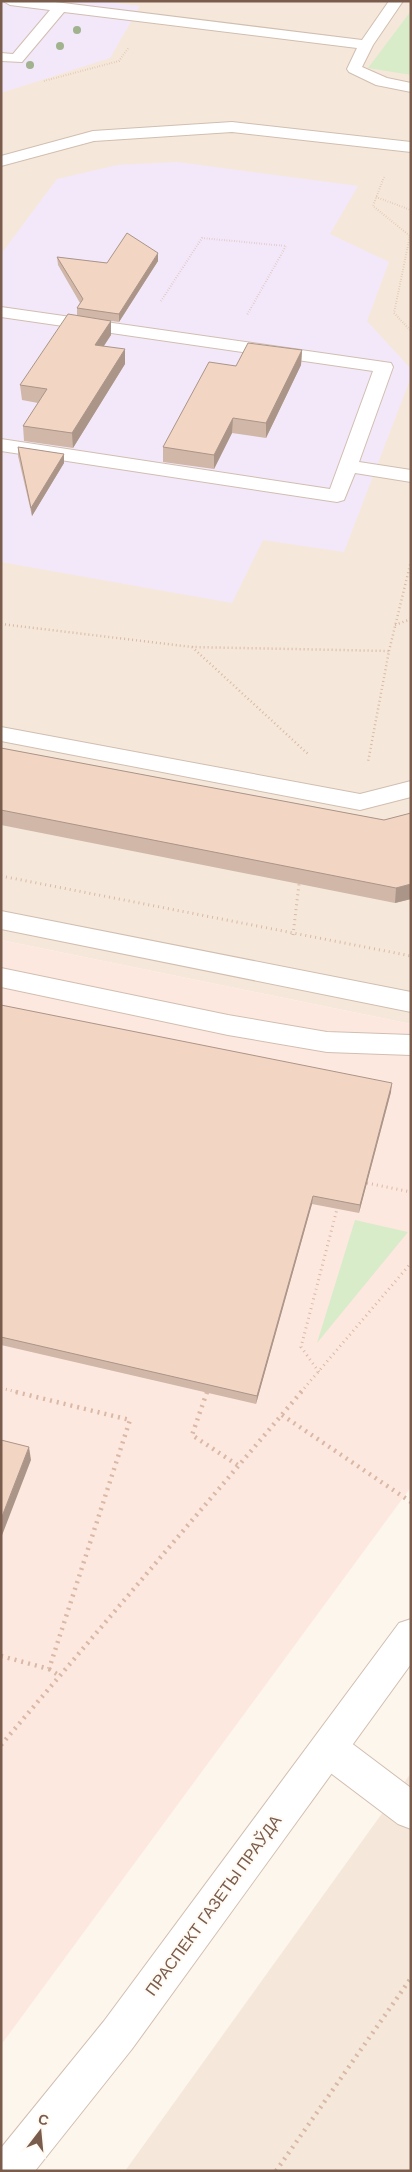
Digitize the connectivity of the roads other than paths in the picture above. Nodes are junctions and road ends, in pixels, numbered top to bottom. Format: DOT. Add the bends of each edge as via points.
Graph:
graph roads {
  1 [pos="10,1"];
  2 [pos="396,1"];
  3 [pos="60,7"];
  4 [pos="1,14"];
  5 [pos="50,19"];
  6 [pos="366,45"];
  7 [pos="1,57"];
  8 [pos="411,88"];
  9 [pos="403,146"];
  10 [pos="1,161"];
  11 [pos="1,312"];
  12 [pos="1,445"];
  13 [pos="348,466"];
  14 [pos="411,476"];
  15 [pos="1,734"];
  16 [pos="411,789"];
  17 [pos="1,920"];
  18 [pos="1,977"];
  19 [pos="411,1002"];
  20 [pos="411,1045"];
  21 [pos="411,1635"];
  22 [pos="329,1749"];
  23 [pos="411,1811"];
  24 [pos="9,2171"];
  1 -- 3 [label="street"];
  2 -- 6 [label="street"];
  3 -- 5 [label="street"];
  3 -- 6 [label="street"];
  4 -- 5 [label="street"];
  5 -- 7 [label="street" via="17,59"];
  6 -- 8 [label="street" via="354,68 386,84"];
  9 -- 10 [label="street" via="232,128 93,136"];
  11 -- 13 [label="street" via="384,366"];
  12 -- 13 [label="street" via="337,496"];
  13 -- 14 [label="street"];
  15 -- 16 [label="street" via="360,802"];
  17 -- 19 [label="street"];
  18 -- 20 [label="street" via="228,1025 327,1042"];
  21 -- 22 [label="street, ПРАСПЕКТ ГАЗЕТЫ ПРАЎДА"];
  22 -- 23 [label="street"];
  22 -- 24 [label="street, ПРАСПЕКТ ГАЗЕТЫ ПРАЎДА" via="118,2035"];
}
